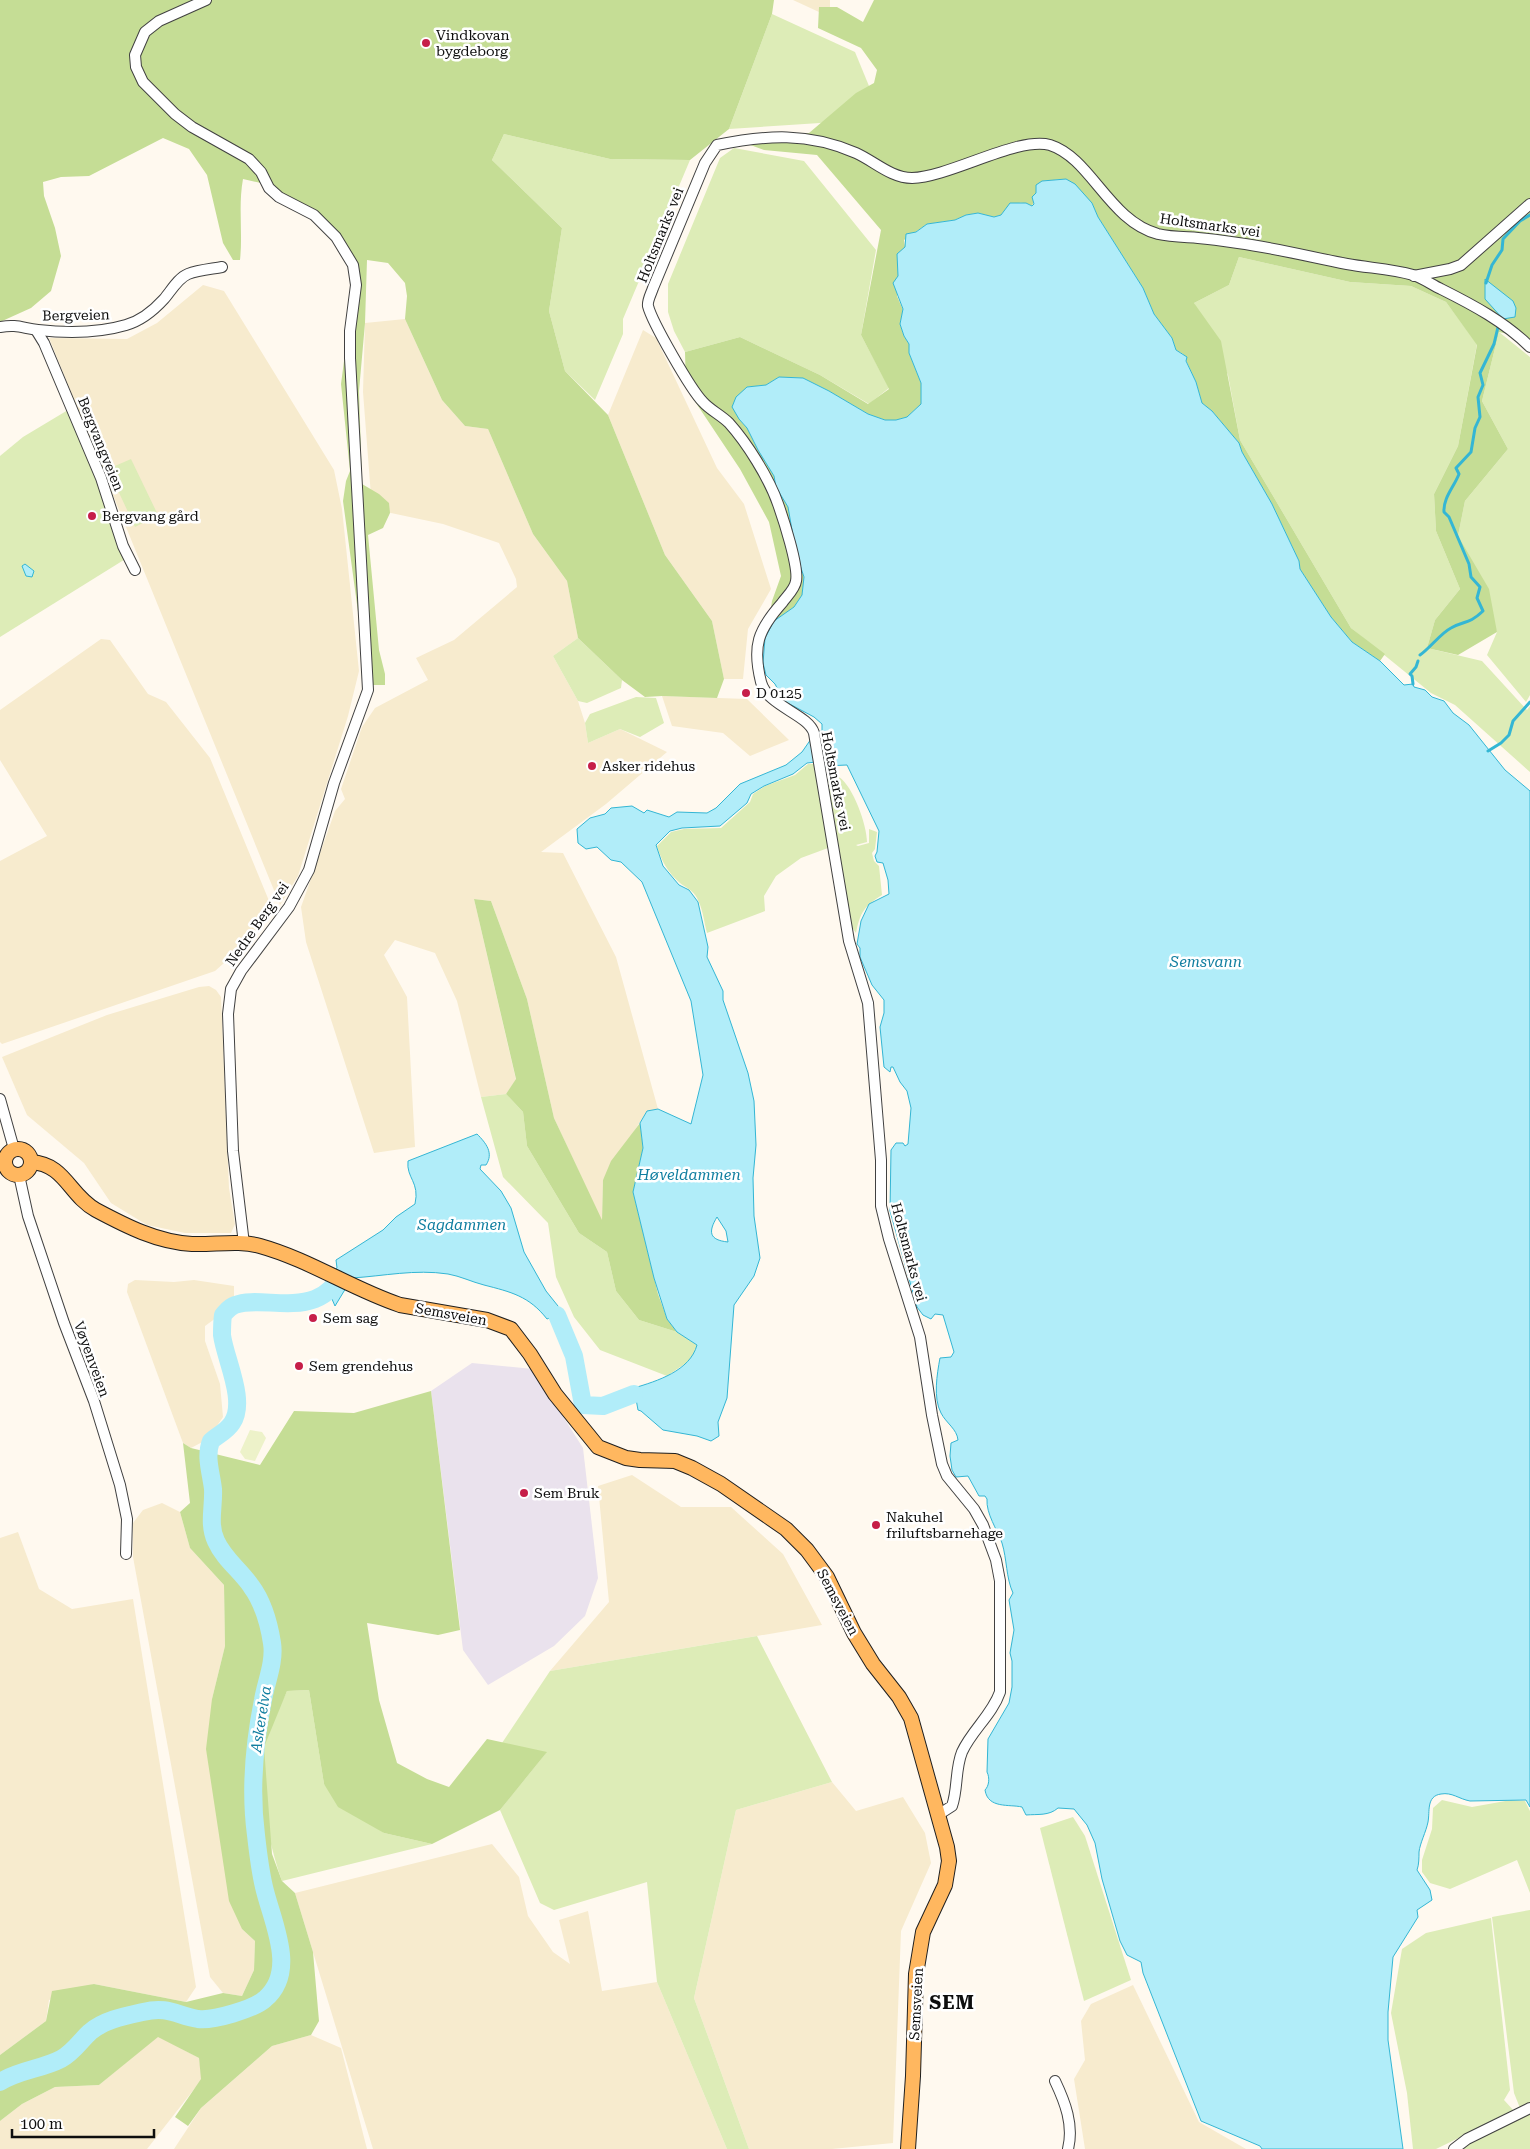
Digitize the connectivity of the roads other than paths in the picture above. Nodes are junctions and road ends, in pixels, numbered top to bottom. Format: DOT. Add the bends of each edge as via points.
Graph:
graph roads {
  1 [pos="206,0"];
  2 [pos="1530,204"];
  3 [pos="222,267"];
  4 [pos="1414,276"];
  5 [pos="0,327"];
  6 [pos="36,330"];
  7 [pos="1530,347"];
  8 [pos="135,570"];
  9 [pos="0,1098"];
  10 [pos="14,1149"];
  11 [pos="32,1162"];
  12 [pos="3,1167"];
  13 [pos="19,1175"];
  14 [pos="244,1244"];
  15 [pos="126,1554"];
  16 [pos="938,1815"];
  17 [pos="1055,2081"];
  18 [pos="1530,2108"];
  19 [pos="908,2149"];
  20 [pos="1068,2149"];
  21 [pos="1454,2149"];
  1 -- 14 [label="street, Nedre Berg vei" via="159,21 145,32 135,55 143,82 192,127 249,159 279,197 314,214 336,238 353,265 356,285 350,358 368,690 334,783 310,870 286,912 231,989 228,1014 233,1151"];
  2 -- 4 [label="street" via="1461,265"];
  3 -- 6 [label="street, Bergveien" via="188,274 164,300 128,325 109,329"];
  4 -- 7 [label="street, Holtsmarks vei" via="1473,305 1518,335"];
  4 -- 16 [label="street, Holtsmarks vei" via="1258,246 1158,234 1120,212 1074,159 1049,145 1018,147 910,178 892,174 856,153 802,137 779,136 716,145 705,163 648,305 656,326 702,401 728,423 765,476 778,503 796,568 794,588 766,621 757,644 761,685 780,706 807,722 814,732 850,941 868,1003 881,1160 881,1206 920,1337 942,1464 957,1497 974,1509 990,1543 1000,1581 996,1591 1000,1692 996,1705 961,1755 952,1806"];
  5 -- 6 [label="street, Bergveien" via="18,325"];
  6 -- 8 [label="street, Bergvangveien" via="101,478 123,546"];
  9 -- 10 [label="street"];
  10 -- 11 [label="main road" via="26,1151"];
  10 -- 12 [label="main road" via="7,1154"];
  11 -- 13 [label="main road" via="29,1169"];
  11 -- 14 [label="main road" via="47,1164 58,1171 84,1201 149,1235 190,1244"];
  12 -- 13 [label="main road"];
  13 -- 15 [label="street, Vøyenveien" via="28,1216 94,1401 120,1485 127,1520"];
  14 -- 16 [label="main road, Semsveien" via="280,1252 400,1305 488,1320 511,1329 555,1394 598,1447 626,1458 675,1461 692,1468 786,1529 807,1550 827,1578 854,1633 911,1718"];
  16 -- 19 [label="main road, Semsveien" via="947,1847 948,1872 920,1944 914,1998"];
  17 -- 20 [label="street" via="1068,2115"];
  18 -- 21 [label="street" via="1467,2139"];
}
